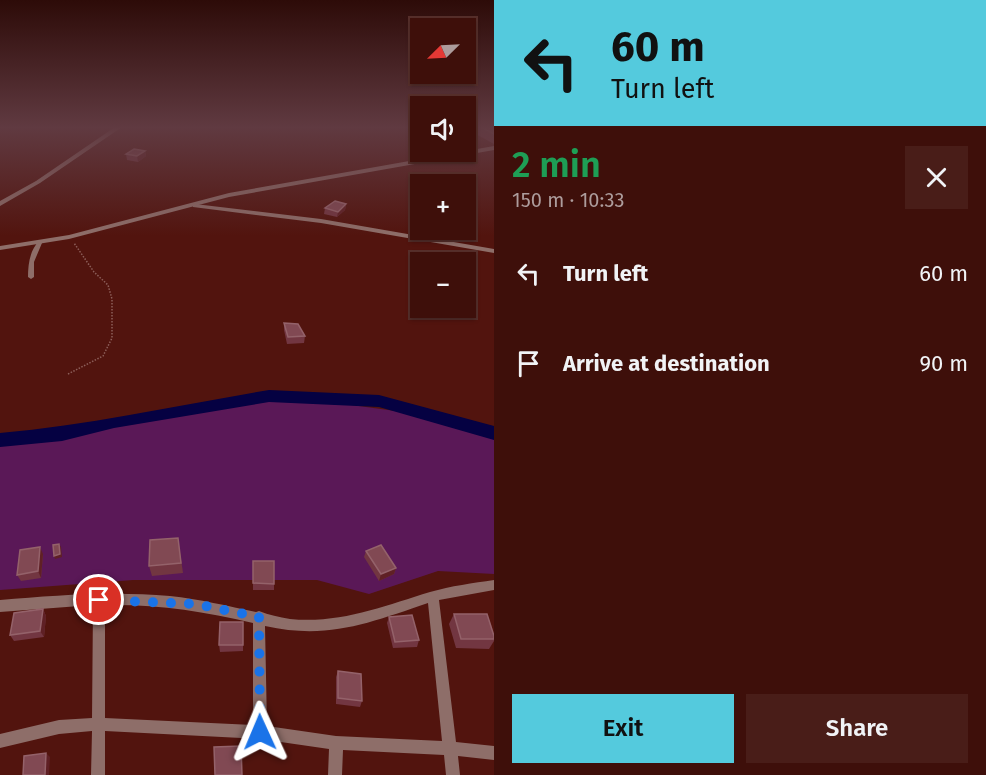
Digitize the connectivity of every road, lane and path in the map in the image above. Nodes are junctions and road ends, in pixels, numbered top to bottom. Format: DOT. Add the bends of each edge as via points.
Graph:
graph roads {
  1 [pos="66,163"];
  2 [pos="409,163"];
  3 [pos="0,204"];
  4 [pos="195,206"];
  5 [pos="69,237"];
  6 [pos="39,243"];
  7 [pos="0,248"];
  8 [pos="494,251"];
  9 [pos="31,277"];
  10 [pos="68,374"];
  11 [pos="494,585"];
  12 [pos="433,597"];
  13 [pos="99,600"];
  14 [pos="0,606"];
  15 [pos="259,617"];
  16 [pos="100,724"];
  17 [pos="260,732"];
  18 [pos="0,741"];
  19 [pos="336,743"];
  20 [pos="450,748"];
  21 [pos="494,753"];
  22 [pos="98,775"];
  23 [pos="335,775"];
  24 [pos="453,775"];
  1 -- 3 [label="street"];
  2 -- 4 [label="street" via="246,192"];
  4 -- 5 [label="street"];
  4 -- 8 [label="street" via="350,225"];
  5 -- 6 [label="street"];
  5 -- 10 [label="path" via="108,285 113,315 112,338 106,353"];
  6 -- 7 [label="street"];
  6 -- 9 [label="street" via="31,261"];
  11 -- 12 [label="street"];
  12 -- 15 [label="street" via="338,624 286,624"];
  12 -- 20 [label="street"];
  13 -- 14 [label="street"];
  13 -- 15 [label="street" via="195,604"];
  13 -- 16 [label="street"];
  15 -- 17 [label="street"];
  16 -- 17 [label="street"];
  16 -- 18 [label="street" via="58,727"];
  16 -- 22 [label="street"];
  17 -- 19 [label="street"];
  19 -- 20 [label="street"];
  19 -- 23 [label="street"];
  20 -- 21 [label="street"];
  20 -- 24 [label="street"];
}
